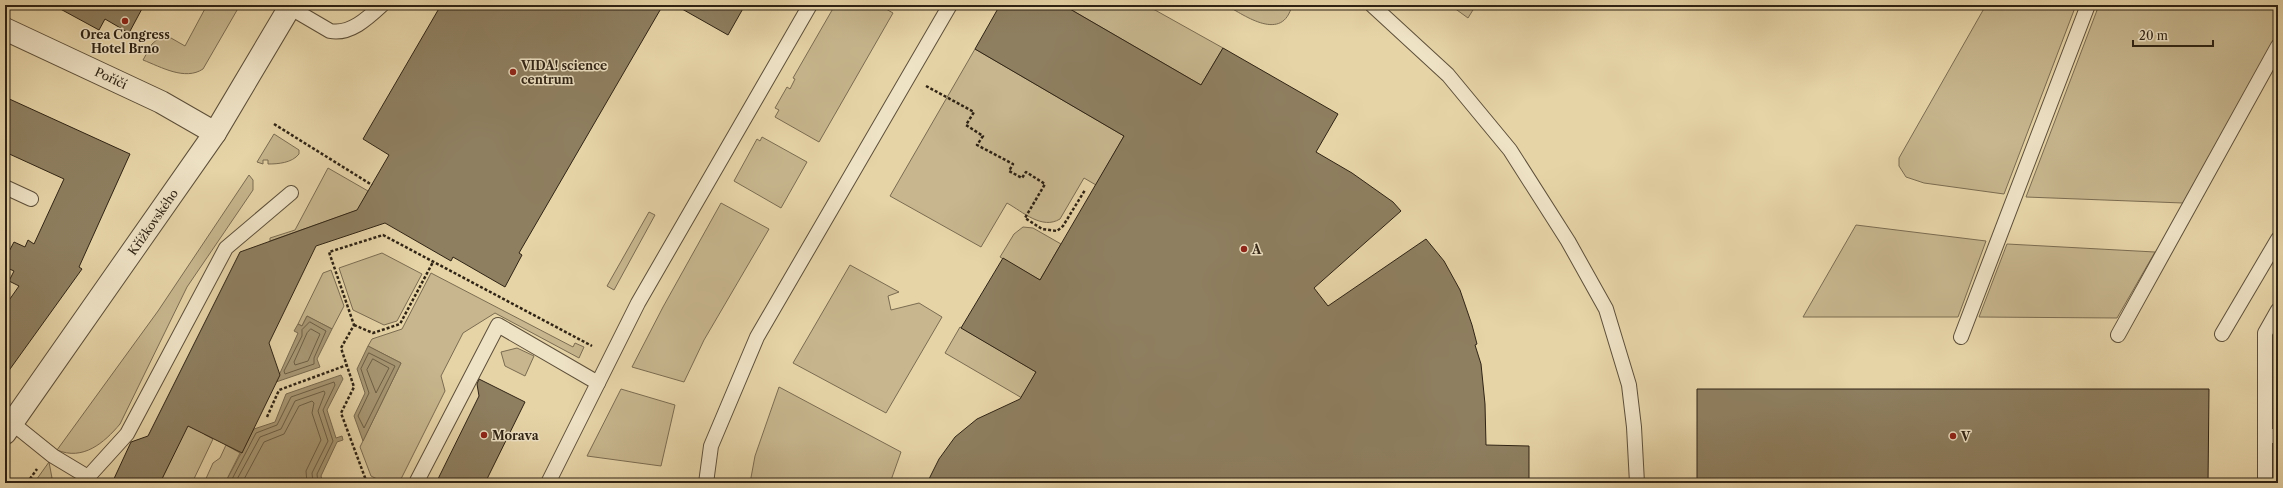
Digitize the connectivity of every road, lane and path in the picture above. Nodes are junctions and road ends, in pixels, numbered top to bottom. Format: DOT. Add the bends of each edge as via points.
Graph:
graph roads {
  1 [pos="382,5"];
  2 [pos="810,5"];
  3 [pos="950,5"];
  4 [pos="1372,5"];
  5 [pos="2088,5"];
  6 [pos="290,6"];
  7 [pos="5,29"];
  8 [pos="2278,46"];
  9 [pos="908,76"];
  10 [pos="274,124"];
  11 [pos="215,133"];
  12 [pos="372,185"];
  13 [pos="5,187"];
  14 [pos="1085,190"];
  15 [pos="290,193"];
  16 [pos="31,199"];
  17 [pos="2278,239"];
  18 [pos="433,262"];
  19 [pos="2278,310"];
  20 [pos="354,325"];
  21 [pos="2222,334"];
  22 [pos="2118,335"];
  23 [pos="1961,337"];
  24 [pos="611,356"];
  25 [pos="346,365"];
  26 [pos="598,383"];
  27 [pos="267,417"];
  28 [pos="9,428"];
  29 [pos="2271,436"];
  30 [pos="86,480"];
  31 [pos="367,483"];
  32 [pos="416,483"];
  33 [pos="548,483"];
  34 [pos="706,483"];
  35 [pos="1637,483"];
  36 [pos="2265,483"];
  1 -- 6 [label="lane" via="353,28 335,32"];
  2 -- 24 [label="lane" via="638,303"];
  3 -- 9 [label="lane"];
  4 -- 35 [label="lane" via="1448,75 1510,150 1568,241 1606,309 1629,385"];
  5 -- 23 [label="lane"];
  6 -- 11 [label="street, Křížkovského"];
  7 -- 11 [label="street, Poříčí" via="148,96"];
  8 -- 22 [label="lane"];
  9 -- 14 [label="path" via="974,112 966,125 983,136 977,145 1013,164 1009,171 1022,178 1026,172 1045,184 1025,218 1042,229 1057,231 1063,226"];
  9 -- 34 [label="lane" via="757,337 710,446"];
  10 -- 12 [label="path"];
  11 -- 28 [label="street, Křížkovského"];
  13 -- 16 [label="lane"];
  15 -- 30 [label="lane" via="226,248 127,434"];
  17 -- 21 [label="lane"];
  18 -- 20 [label="path" via="400,324 373,333"];
  18 -- 20 [label="path" via="383,235 329,252"];
  18 -- 24 [label="path"];
  19 -- 29 [label="lane" via="2265,332"];
  20 -- 25 [label="path" via="341,348"];
  24 -- 26 [label="lane"];
  25 -- 27 [label="path" via="279,390"];
  25 -- 31 [label="path" via="354,387 341,412"];
  26 -- 32 [label="lane" via="498,325"];
  26 -- 33 [label="lane"];
  28 -- 30 [label="lane"];
  29 -- 36 [label="lane"];
}
